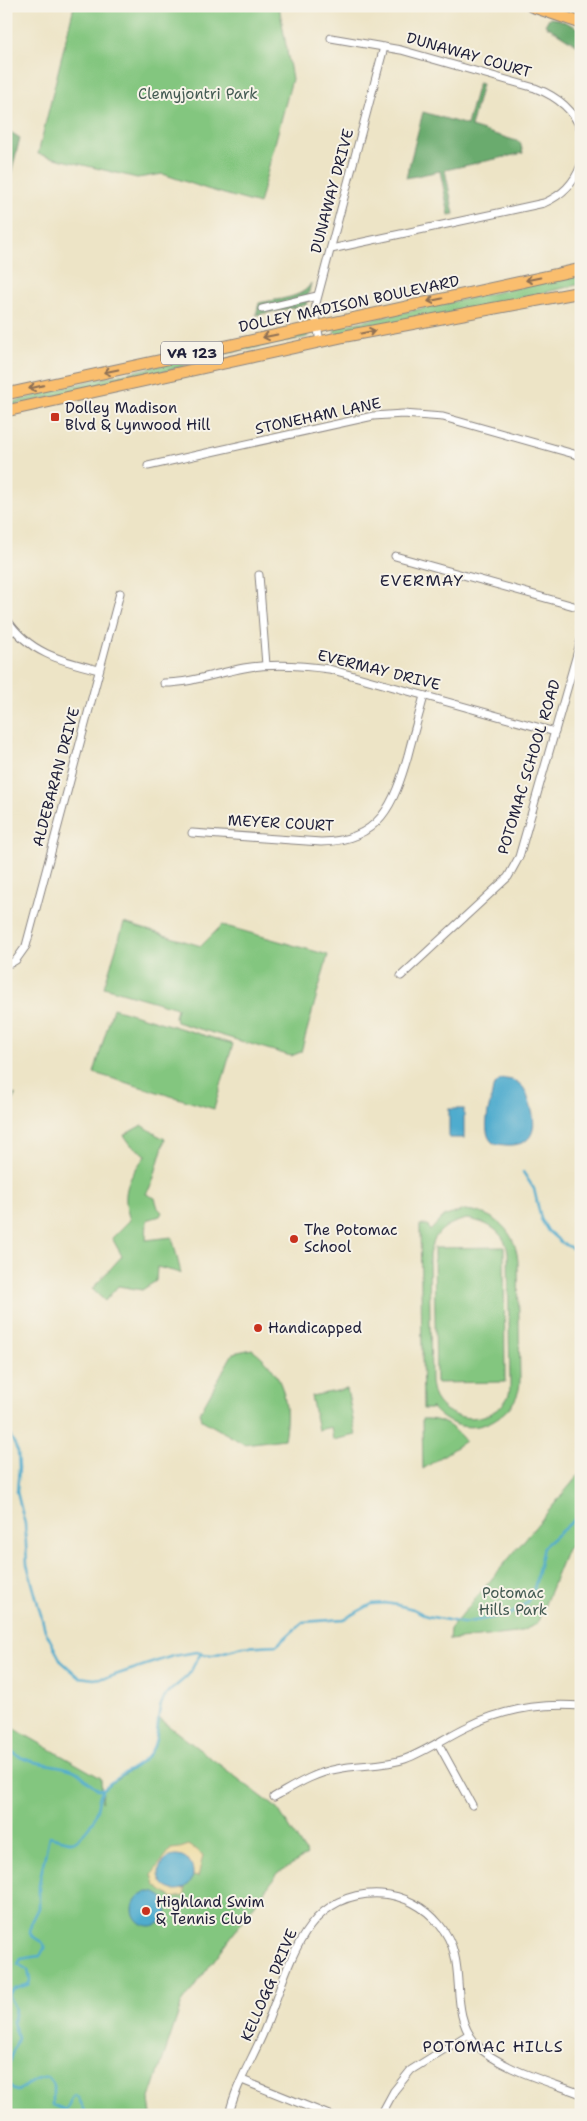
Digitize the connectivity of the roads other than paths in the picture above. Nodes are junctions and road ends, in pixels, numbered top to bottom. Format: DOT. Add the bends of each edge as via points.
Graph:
graph roads {
  1 [pos="531,6"];
  2 [pos="581,23"];
  3 [pos="331,38"];
  4 [pos="384,47"];
  5 [pos="581,130"];
  6 [pos="581,165"];
  7 [pos="331,249"];
  8 [pos="581,269"];
  9 [pos="581,292"];
  10 [pos="317,296"];
  11 [pos="262,309"];
  12 [pos="317,326"];
  13 [pos="320,342"];
  14 [pos="6,394"];
  15 [pos="6,411"];
  16 [pos="581,456"];
  17 [pos="148,466"];
  18 [pos="395,556"];
  19 [pos="259,575"];
  20 [pos="120,593"];
  21 [pos="581,608"];
  22 [pos="6,618"];
  23 [pos="14,630"];
  24 [pos="6,636"];
  25 [pos="581,640"];
  26 [pos="266,665"];
  27 [pos="99,670"];
  28 [pos="164,683"];
  29 [pos="424,696"];
  30 [pos="555,732"];
  31 [pos="192,832"];
  32 [pos="10,963"];
  33 [pos="401,976"];
  34 [pos="581,1706"];
  35 [pos="438,1743"];
  36 [pos="274,1797"];
  37 [pos="472,1805"];
  38 [pos="469,2034"];
  39 [pos="242,2080"];
  40 [pos="581,2094"];
  41 [pos="229,2115"];
  42 [pos="329,2115"];
  43 [pos="381,2115"];
  1 -- 2 [label="main road"];
  3 -- 4 [label="street, DUNAWAY COURT"];
  4 -- 5 [label="street, DUNAWAY COURT" via="544,91 566,106"];
  4 -- 7 [label="street, DUNAWAY DRIVE"];
  6 -- 7 [label="street" via="570,185 544,203"];
  7 -- 10 [label="street, DUNAWAY DRIVE"];
  8 -- 12 [label="main road, DOLLEY MADISON BOULEVARD / VA 123, one-way"];
  13 -- 9 [label="main road, DOLLEY MADISON BOULEVARD / VA 123, one-way"];
  10 -- 11 [label="street"];
  10 -- 12 [label="street, DUNAWAY DRIVE" via="314,312"];
  12 -- 13 [label="street, DUNAWAY DRIVE"];
  12 -- 14 [label="main road, DOLLEY MADISON BOULEVARD / VA 123, one-way"];
  13 -- 15 [label="main road, DOLLEY MADISON BOULEVARD / VA 123"];
  16 -- 17 [label="street, STONEHAM LANE" via="443,418 403,414 373,416"];
  18 -- 21 [label="street"];
  19 -- 26 [label="street"];
  20 -- 27 [label="street, ALDEBARAN DRIVE"];
  22 -- 23 [label="street"];
  23 -- 24 [label="street"];
  23 -- 27 [label="street" via="46,655"];
  25 -- 30 [label="street, POTOMAC SCHOOL ROAD"];
  26 -- 28 [label="street, EVERMAY DRIVE" via="193,681"];
  26 -- 29 [label="street, EVERMAY DRIVE" via="329,669"];
  27 -- 32 [label="street, ALDEBARAN DRIVE" via="26,946"];
  29 -- 30 [label="street, EVERMAY DRIVE"];
  29 -- 31 [label="street, MEYER COURT" via="398,791 384,814 365,830 342,840 330,841"];
  30 -- 33 [label="street, POTOMAC SCHOOL ROAD" via="519,857 508,877"];
  34 -- 35 [label="street" via="547,1705 507,1712 469,1726"];
  35 -- 36 [label="street" via="391,1764 323,1772"];
  35 -- 37 [label="street"];
  38 -- 39 [label="street, KELLOGG DRIVE" via="460,2008 457,1960 440,1925 421,1907 398,1897 356,1896 331,1906 303,1933"];
  38 -- 40 [label="street, KELLOGG DRIVE" via="494,2059"];
  38 -- 43 [label="street" via="411,2070"];
  39 -- 41 [label="street, KELLOGG DRIVE"];
  39 -- 42 [label="street"];
}
